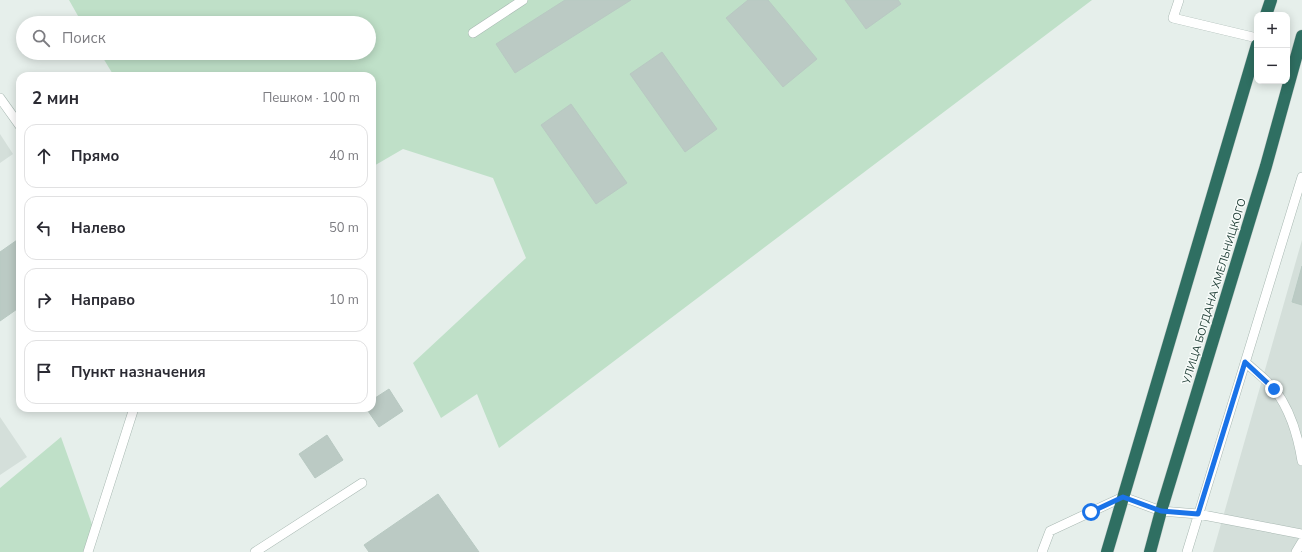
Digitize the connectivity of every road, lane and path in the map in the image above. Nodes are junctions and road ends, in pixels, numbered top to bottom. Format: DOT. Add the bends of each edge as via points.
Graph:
graph roads {
  1 [pos="523,0"];
  2 [pos="1179,0"];
  3 [pos="1271,0"];
  4 [pos="1267,12"];
  5 [pos="473,33"];
  6 [pos="1302,36"];
  7 [pos="1254,37"];
  8 [pos="1256,48"];
  9 [pos="1292,52"];
  10 [pos="0,98"];
  11 [pos="16,120"];
  12 [pos="1302,177"];
  13 [pos="1245,362"];
  14 [pos="133,412"];
  15 [pos="1302,461"];
  16 [pos="362,483"];
  17 [pos="1123,497"];
  18 [pos="1161,511"];
  19 [pos="1198,514"];
  20 [pos="1302,534"];
  21 [pos="1302,542"];
  22 [pos="88,552"];
  23 [pos="255,552"];
  24 [pos="1042,552"];
  25 [pos="1107,552"];
  26 [pos="1150,552"];
  27 [pos="1187,552"];
  28 [pos="1296,552"];
  1 -- 5 [label="lane"];
  2 -- 7 [label="lane" via="1173,18"];
  3 -- 4 [label="highway"];
  6 -- 9 [label="highway, УЛИЦА БОГДАНА ХМЕЛЬНИЦКОГО"];
  8 -- 17 [label="highway"];
  9 -- 18 [label="highway, УЛИЦА БОГДАНА ХМЕЛЬНИЦКОГО" via="1266,166"];
  10 -- 11 [label="lane"];
  12 -- 13 [label="lane"];
  13 -- 15 [label="lane" via="1274,389 1289,413 1299,441"];
  13 -- 19 [label="lane"];
  14 -- 22 [label="lane"];
  16 -- 23 [label="lane"];
  17 -- 18 [label="lane"];
  17 -- 24 [label="lane" via="1050,531"];
  17 -- 25 [label="highway"];
  18 -- 19 [label="lane"];
  18 -- 26 [label="highway, УЛИЦА БОГДАНА ХМЕЛЬНИЦКОГО"];
  19 -- 20 [label="lane"];
  19 -- 27 [label="lane"];
  21 -- 28 [label="lane"];
}
